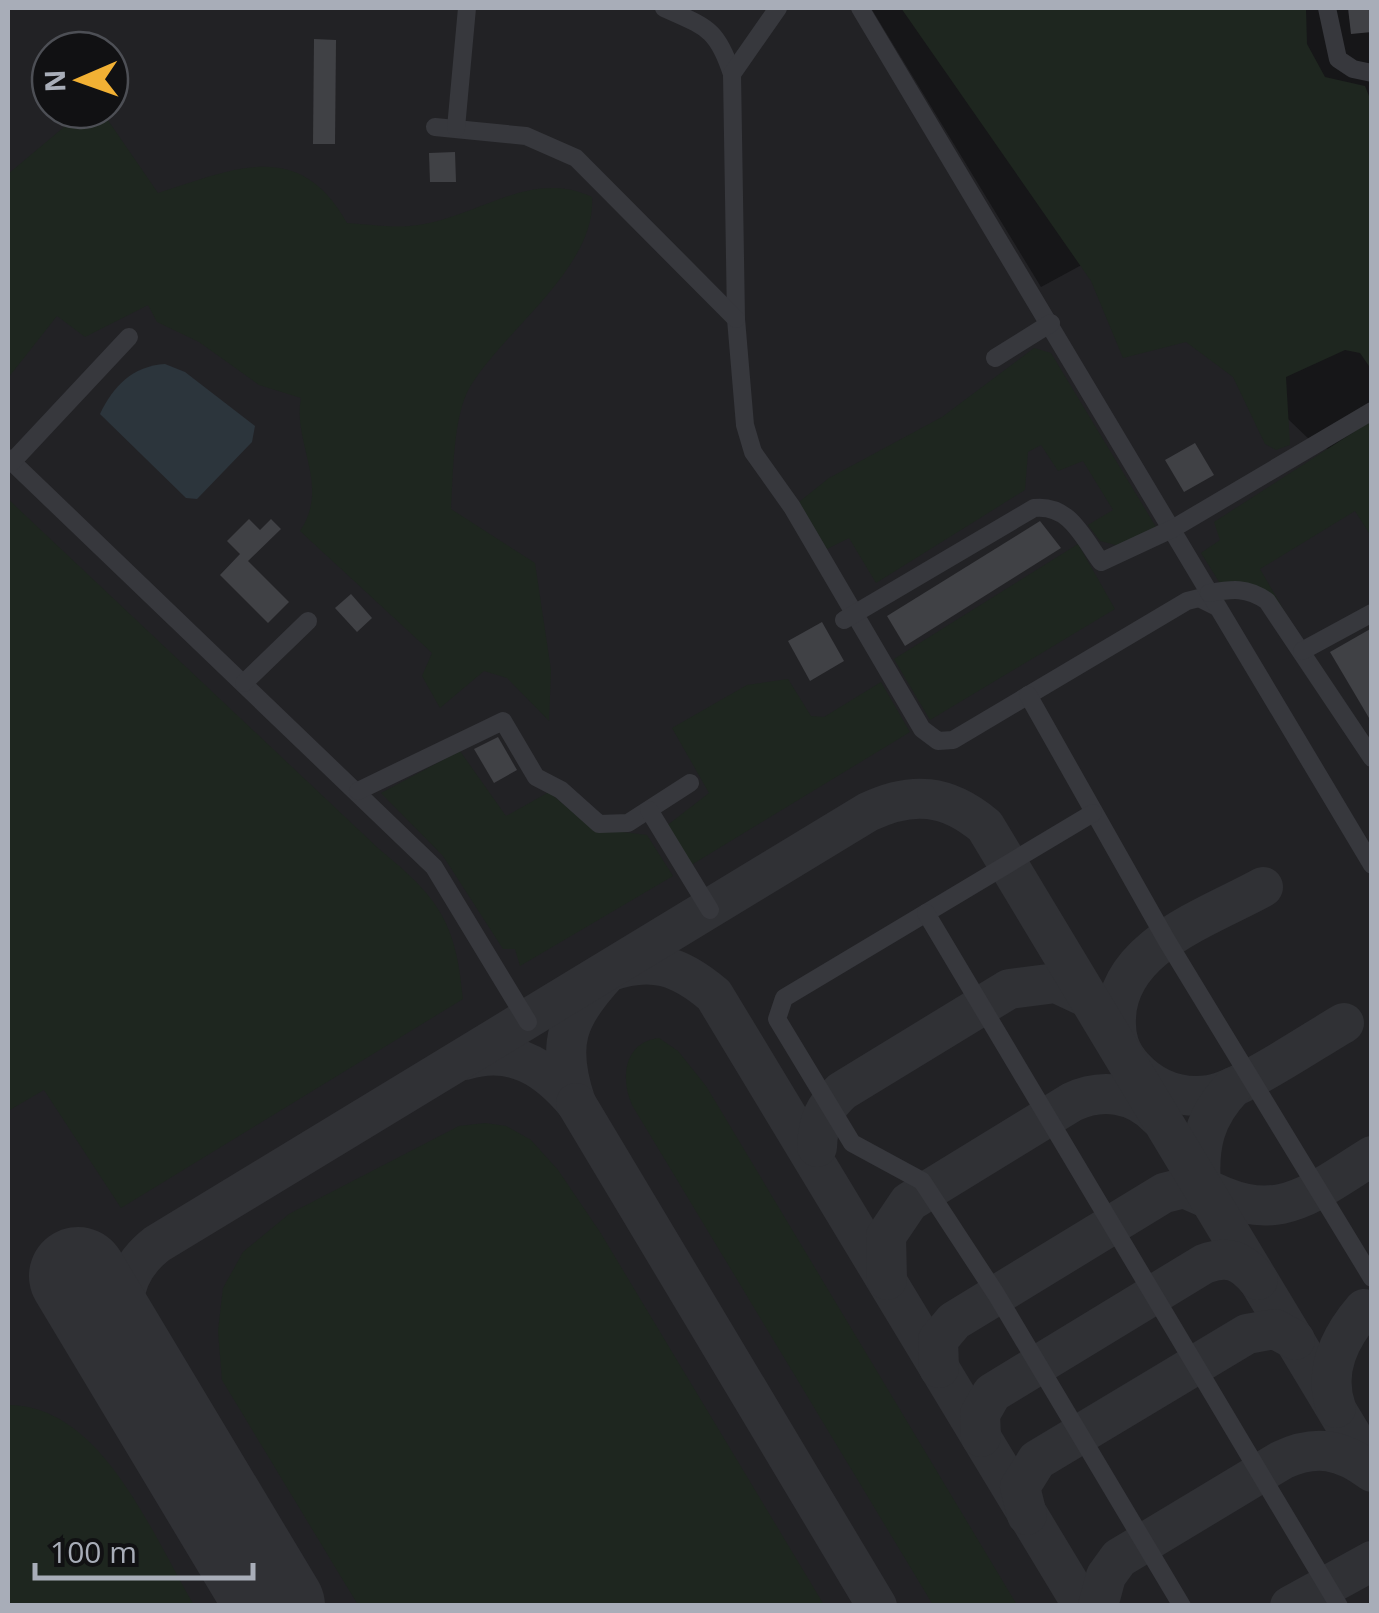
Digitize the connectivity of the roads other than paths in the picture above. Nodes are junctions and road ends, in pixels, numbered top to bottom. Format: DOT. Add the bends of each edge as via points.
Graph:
graph roads {
  1 [pos="467,8"];
  2 [pos="664,8"];
  3 [pos="778,8"];
  4 [pos="860,8"];
  5 [pos="1327,8"];
  6 [pos="1372,73"];
  7 [pos="732,74"];
  8 [pos="435,127"];
  9 [pos="456,128"];
  10 [pos="736,319"];
  11 [pos="1051,323"];
  12 [pos="129,336"];
  13 [pos="995,358"];
  14 [pos="1372,411"];
  15 [pos="10,460"];
  16 [pos="1174,528"];
  17 [pos="1213,600"];
  18 [pos="1372,612"];
  19 [pos="850,616"];
  20 [pos="308,621"];
  21 [pos="1302,651"];
  22 [pos="244,683"];
  23 [pos="1028,696"];
  24 [pos="1372,758"];
  25 [pos="690,782"];
  26 [pos="358,791"];
  27 [pos="648,810"];
  28 [pos="1093,813"];
  29 [pos="1372,864"];
  30 [pos="710,910"];
  31 [pos="926,913"];
  32 [pos="528,1022"];
  33 [pos="1372,1278"];
  34 [pos="1182,1606"];
  35 [pos="1339,1606"];
  1 -- 9 [label="street"];
  2 -- 7 [label="street" via="704,24 722,44"];
  3 -- 7 [label="street"];
  4 -- 11 [label="street"];
  5 -- 6 [label="street" via="1338,59"];
  7 -- 10 [label="street"];
  8 -- 9 [label="street"];
  9 -- 10 [label="street" via="526,136 576,158"];
  10 -- 19 [label="street" via="753,452"];
  11 -- 13 [label="street"];
  11 -- 16 [label="street"];
  12 -- 15 [label="street"];
  14 -- 16 [label="street"];
  15 -- 22 [label="street"];
  16 -- 17 [label="street"];
  16 -- 19 [label="street" via="1101,562 1064,512 1034,508"];
  17 -- 21 [label="street" via="1232,588 1253,591"];
  17 -- 23 [label="street" via="1187,601"];
  17 -- 29 [label="street"];
  18 -- 21 [label="street"];
  19 -- 23 [label="street" via="922,728 938,741 952,740"];
  20 -- 22 [label="street"];
  21 -- 24 [label="street"];
  22 -- 26 [label="street"];
  23 -- 28 [label="street"];
  25 -- 27 [label="street"];
  26 -- 27 [label="street" via="503,720 536,777 562,790 599,824 628,824"];
  26 -- 32 [label="street" via="444,879"];
  27 -- 30 [label="street"];
  28 -- 31 [label="street"];
  28 -- 33 [label="street"];
  31 -- 34 [label="street" via="784,998 777,1009 781,1030 852,1143 922,1181"];
  31 -- 35 [label="street"];
}
